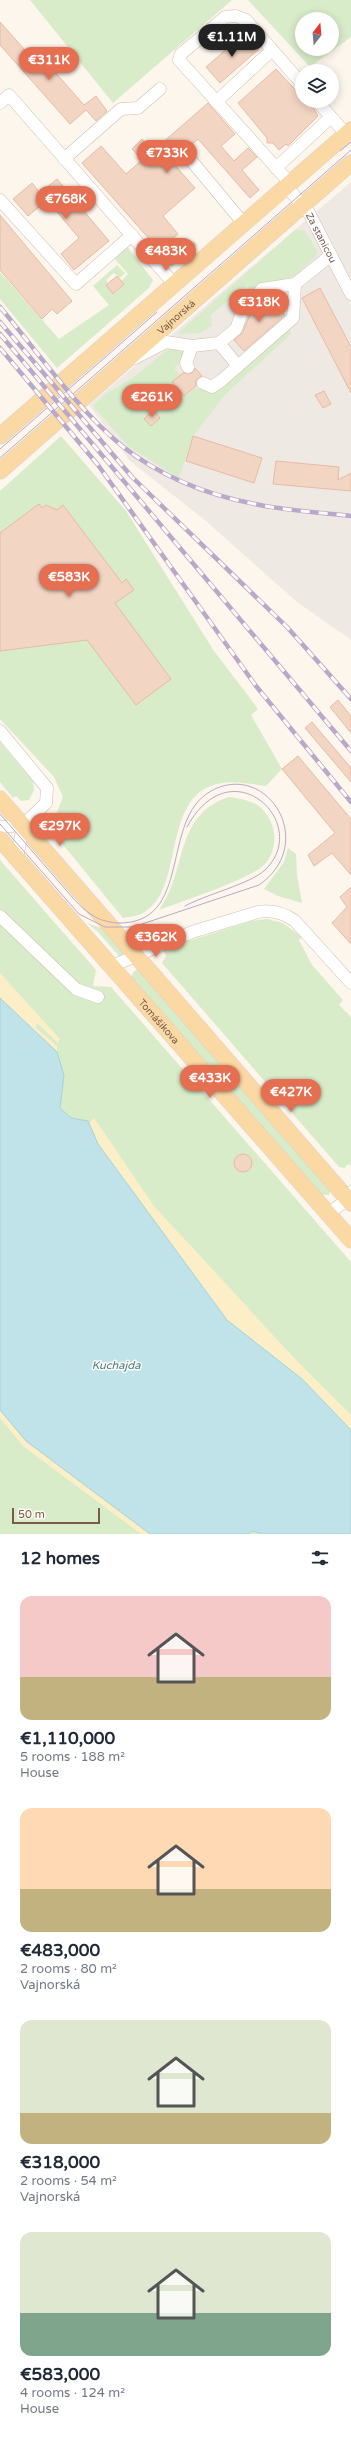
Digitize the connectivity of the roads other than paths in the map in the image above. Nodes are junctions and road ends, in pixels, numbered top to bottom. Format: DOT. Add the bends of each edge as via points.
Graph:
graph roads {
  1 [pos="272,50"];
  2 [pos="295,76"];
  3 [pos="160,89"];
  4 [pos="0,102"];
  5 [pos="216,102"];
  6 [pos="323,108"];
  7 [pos="331,117"];
  8 [pos="348,132"];
  9 [pos="64,159"];
  10 [pos="190,159"];
  11 [pos="351,163"];
  12 [pos="276,168"];
  13 [pos="288,184"];
  14 [pos="0,200"];
  15 [pos="303,204"];
  16 [pos="244,224"];
  17 [pos="132,236"];
  18 [pos="331,255"];
  19 [pos="174,284"];
  20 [pos="295,284"];
  21 [pos="351,294"];
  22 [pos="218,344"];
  23 [pos="192,346"];
  24 [pos="238,366"];
  25 [pos="188,367"];
  26 [pos="117,368"];
  27 [pos="202,383"];
  28 [pos="0,436"];
  29 [pos="0,471"];
  30 [pos="0,731"];
  31 [pos="0,799"];
  32 [pos="23,825"];
  33 [pos="0,827"];
  34 [pos="0,839"];
  35 [pos="17,859"];
  36 [pos="0,916"];
  37 [pos="135,956"];
  38 [pos="112,966"];
  39 [pos="351,983"];
  40 [pos="98,997"];
  41 [pos="350,1198"];
  42 [pos="328,1214"];
  43 [pos="351,1240"];
  1 -- 2 [label="street"];
  1 -- 5 [label="street"];
  1 -- 5 [label="street, Za stanicou" via="246,20 229,16 181,54 179,60 182,65"];
  3 -- 9 [label="street" via="138,108 122,109"];
  4 -- 9 [label="street" via="9,95"];
  5 -- 12 [label="street, Za stanicou"];
  6 -- 7 [label="street"];
  7 -- 8 [label="street"];
  7 -- 12 [label="street"];
  8 -- 13 [label="main road"];
  9 -- 17 [label="street"];
  10 -- 16 [label="street"];
  11 -- 15 [label="main road, Vajnorská"];
  12 -- 13 [label="street, Za stanicou"];
  13 -- 15 [label="street, Za stanicou"];
  13 -- 16 [label="main road"];
  14 -- 17 [label="street" via="76,284"];
  15 -- 18 [label="street, Za stanicou"];
  15 -- 26 [label="main road, Vajnorská"];
  16 -- 19 [label="main road"];
  17 -- 19 [label="street"];
  18 -- 20 [label="street"];
  18 -- 21 [label="street, Za stanicou"];
  19 -- 28 [label="main road"];
  20 -- 22 [label="street" via="262,290 243,310 236,329"];
  20 -- 24 [label="street" via="293,318"];
  22 -- 23 [label="street"];
  22 -- 24 [label="street"];
  23 -- 25 [label="street" via="186,363"];
  23 -- 26 [label="street" via="166,342"];
  24 -- 27 [label="street" via="212,387"];
  26 -- 29 [label="main road, Vajnorská"];
  30 -- 32 [label="street" via="47,788 46,803"];
  31 -- 32 [label="main road"];
  32 -- 33 [label="street"];
  32 -- 35 [label="street"];
  32 -- 37 [label="main road"];
  34 -- 35 [label="main road, Tomášikova"];
  35 -- 38 [label="main road, Tomášikova"];
  36 -- 40 [label="street" via="76,989"];
  37 -- 38 [label="street"];
  37 -- 39 [label="street" via="225,921 258,912 268,912 287,916 295,921"];
  37 -- 41 [label="main road"];
  38 -- 42 [label="main road, Tomášikova"];
  41 -- 42 [label="street"];
  42 -- 43 [label="main road, Tomášikova"];
}
